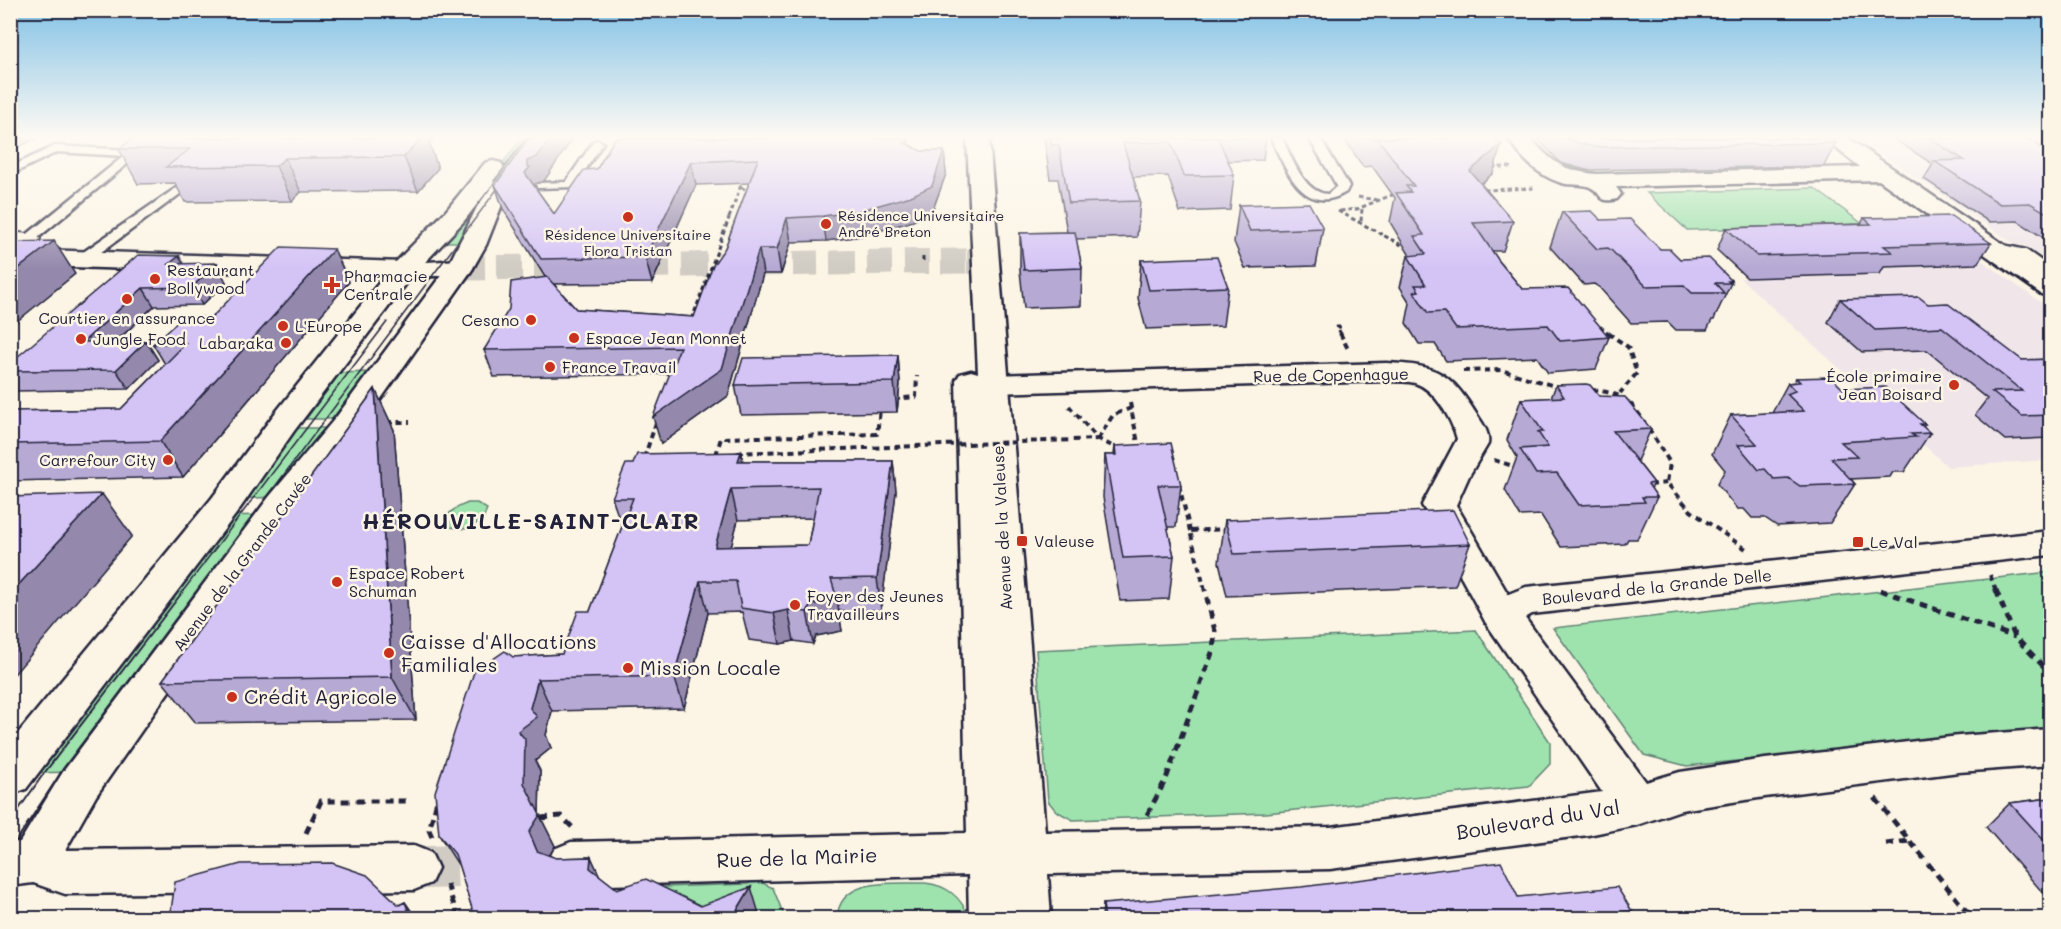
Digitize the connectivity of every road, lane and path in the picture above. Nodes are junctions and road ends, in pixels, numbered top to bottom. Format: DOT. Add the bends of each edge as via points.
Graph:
graph roads {
  1 [pos="96,181"];
  2 [pos="482,181"];
  3 [pos="508,181"];
  4 [pos="572,181"];
  5 [pos="743,181"];
  6 [pos="972,181"];
  7 [pos="1300,181"];
  8 [pos="1340,181"];
  9 [pos="1581,181"];
  10 [pos="1711,181"];
  11 [pos="1855,181"];
  12 [pos="1895,181"];
  13 [pos="540,186"];
  14 [pos="741,187"];
  15 [pos="1543,188"];
  16 [pos="1476,190"];
  17 [pos="176,192"];
  18 [pos="1404,192"];
  19 [pos="1383,195"];
  20 [pos="755,196"];
  21 [pos="1362,208"];
  22 [pos="1338,211"];
  23 [pos="1361,221"];
  24 [pos="1928,225"];
  25 [pos="20,238"];
  26 [pos="1988,245"];
  27 [pos="1413,250"];
  28 [pos="10,255"];
  29 [pos="84,258"];
  30 [pos="135,260"];
  31 [pos="460,268"];
  32 [pos="403,270"];
  33 [pos="2050,272"];
  34 [pos="108,283"];
  35 [pos="2050,288"];
  36 [pos="1588,320"];
  37 [pos="689,328"];
  38 [pos="917,376"];
  39 [pos="1429,378"];
  40 [pos="982,379"];
  41 [pos="1569,388"];
  42 [pos="1589,390"];
  43 [pos="1620,393"];
  44 [pos="893,399"];
  45 [pos="881,400"];
  46 [pos="1067,404"];
  47 [pos="659,412"];
  48 [pos="380,422"];
  49 [pos="410,422"];
  50 [pos="1098,439"];
  51 [pos="1140,450"];
  52 [pos="1124,452"];
  53 [pos="736,453"];
  54 [pos="724,454"];
  55 [pos="716,455"];
  56 [pos="705,457"];
  57 [pos="641,466"];
  58 [pos="1667,483"];
  59 [pos="1179,484"];
  60 [pos="1646,485"];
  61 [pos="1235,528"];
  62 [pos="1190,531"];
  63 [pos="2050,543"];
  64 [pos="1748,550"];
  65 [pos="1989,574"];
  66 [pos="1869,587"];
  67 [pos="1500,613"];
  68 [pos="2015,638"];
  69 [pos="2050,673"];
  70 [pos="2050,747"];
  71 [pos="1850,767"];
  72 [pos="10,776"];
  73 [pos="438,797"];
  74 [pos="411,801"];
  75 [pos="1637,805"];
  76 [pos="541,818"];
  77 [pos="1143,823"];
  78 [pos="303,839"];
  79 [pos="1910,841"];
  80 [pos="1886,844"];
  81 [pos="573,846"];
  82 [pos="1006,854"];
  83 [pos="430,861"];
  84 [pos="22,863"];
  85 [pos="458,918"];
  86 [pos="993,918"];
  87 [pos="1027,918"];
  88 [pos="1972,918"];
  1 -- 25 [label="lane"];
  2 -- 32 [label="street"];
  3 -- 31 [label="street, Avenue de la Grande Cavée" via="489,207"];
  4 -- 13 [label="lane" via="570,185"];
  5 -- 14 [label="path"];
  6 -- 40 [label="street, Avenue de la Valeuse"];
  7 -- 8 [label="lane" via="1318,196 1335,196 1342,190"];
  9 -- 10 [label="street" via="1603,188"];
  11 -- 24 [label="street" via="1874,187"];
  12 -- 26 [label="street"];
  14 -- 20 [label="path"];
  14 -- 37 [label="path, bridge"];
  15 -- 16 [label="path"];
  17 -- 29 [label="lane"];
  18 -- 19 [label="path"];
  21 -- 23 [label="path"];
  22 -- 23 [label="path"];
  23 -- 27 [label="path" via="1397,245"];
  25 -- 28 [label="lane"];
  26 -- 33 [label="lane" via="2021,253"];
  26 -- 35 [label="street"];
  28 -- 29 [label="street"];
  29 -- 30 [label="street"];
  30 -- 32 [label="street"];
  30 -- 34 [label="street"];
  31 -- 32 [label="street"];
  31 -- 84 [label="street, Avenue de la Grande Cavée" via="348,423 281,505"];
  32 -- 72 [label="street" via="224,506"];
  36 -- 43 [label="path" via="1628,347 1637,373"];
  38 -- 44 [label="path" via="916,398"];
  39 -- 40 [label="street, Rue de Copenhague" via="1386,372"];
  39 -- 41 [label="path" via="1447,372 1501,370"];
  39 -- 67 [label="street, Rue de Copenhague" via="1444,388 1473,438 1450,476 1439,505"];
  40 -- 82 [label="street, Avenue de la Valeuse"];
  42 -- 43 [label="path"];
  43 -- 58 [label="path" via="1636,408 1670,463"];
  45 -- 55 [label="path" via="877,434 721,438"];
  46 -- 50 [label="path"];
  47 -- 57 [label="path"];
  48 -- 49 [label="path"];
  50 -- 51 [label="path" via="1113,415 1131,405"];
  50 -- 52 [label="path"];
  50 -- 53 [label="path, bridge"];
  54 -- 55 [label="path"];
  55 -- 56 [label="path"];
  58 -- 60 [label="path"];
  58 -- 64 [label="path" via="1690,511"];
  59 -- 62 [label="path"];
  61 -- 62 [label="path"];
  62 -- 77 [label="path" via="1215,631 1214,650 1167,779"];
  63 -- 67 [label="street, Boulevard de la Grande Delle" via="1526,601"];
  65 -- 68 [label="path"];
  66 -- 68 [label="path"];
  67 -- 75 [label="street"];
  68 -- 69 [label="path"];
  70 -- 71 [label="street, Boulevard du Val"];
  71 -- 75 [label="street, Boulevard du Val" via="1680,791"];
  71 -- 79 [label="path"];
  73 -- 83 [label="path" via="429,830"];
  74 -- 78 [label="path" via="321,801"];
  75 -- 82 [label="street, Boulevard du Val" via="1520,825 1330,848"];
  76 -- 81 [label="path" via="561,816"];
  79 -- 80 [label="path"];
  79 -- 88 [label="path"];
  81 -- 82 [label="street, Rue de la Mairie"];
  82 -- 86 [label="street, Avenue de la Valeuse"];
  82 -- 87 [label="street, Avenue de la Valeuse"];
  83 -- 84 [label="street" via="92,873"];
  83 -- 85 [label="path"];
}
